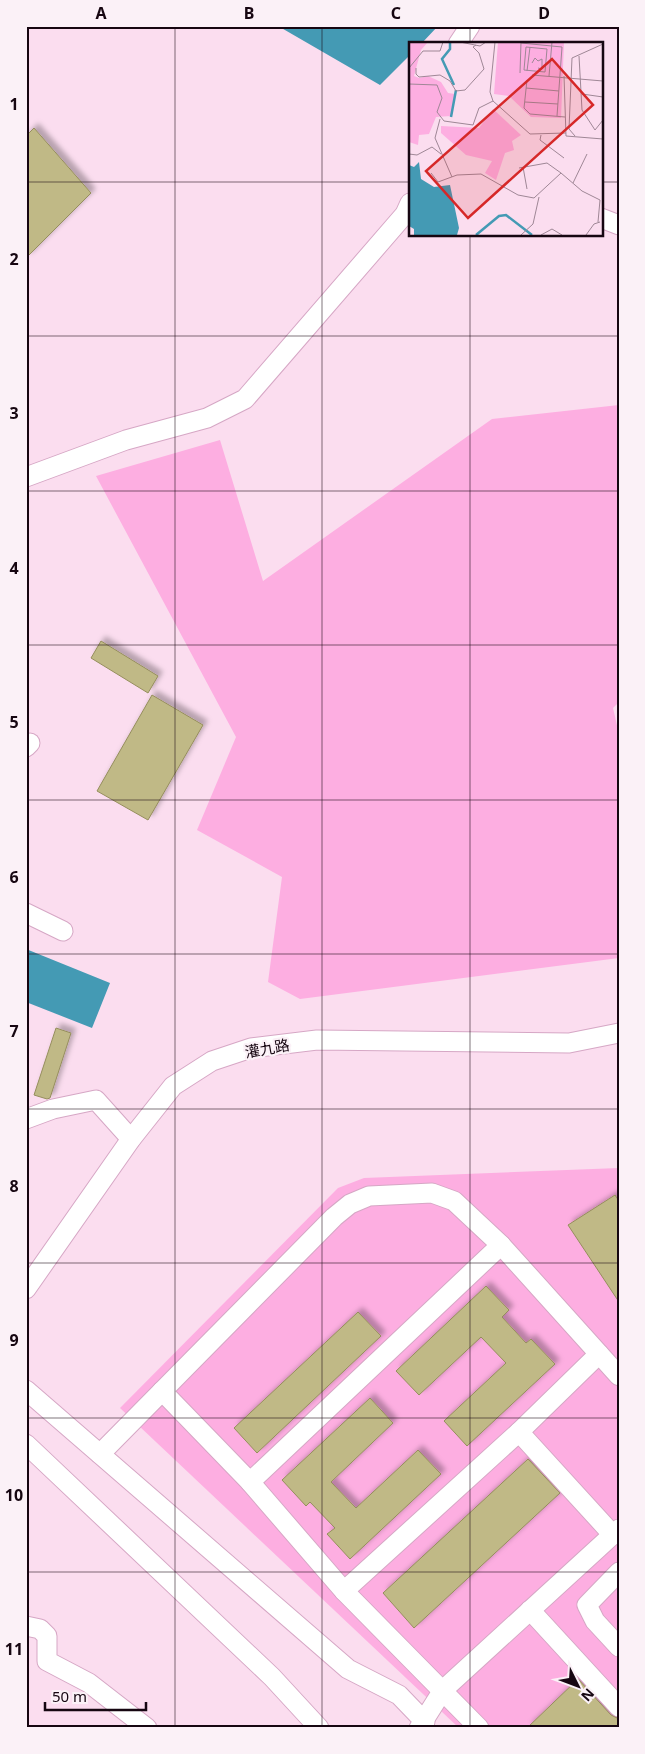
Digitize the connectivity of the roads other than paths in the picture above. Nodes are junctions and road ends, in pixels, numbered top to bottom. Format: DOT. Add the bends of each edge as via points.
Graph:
graph roads {
  1 [pos="470,26"];
  2 [pos="459,42"];
  3 [pos="409,205"];
  4 [pos="602,218"];
  5 [pos="619,225"];
  6 [pos="26,477"];
  7 [pos="26,913"];
  8 [pos="63,931"];
  9 [pos="619,1033"];
  10 [pos="26,1119"];
  11 [pos="131,1140"];
  12 [pos="501,1245"];
  13 [pos="26,1289"];
  14 [pos="599,1354"];
  15 [pos="619,1376"];
  16 [pos="26,1390"];
  17 [pos="162,1392"];
  18 [pos="519,1432"];
  19 [pos="26,1444"];
  20 [pos="100,1454"];
  21 [pos="250,1482"];
  22 [pos="616,1532"];
  23 [pos="619,1572"];
  24 [pos="344,1591"];
  25 [pos="530,1610"];
  26 [pos="26,1626"];
  27 [pos="619,1647"];
  28 [pos="443,1690"];
  29 [pos="619,1707"];
  30 [pos="422,1725"];
  31 [pos="147,1728"];
  32 [pos="319,1728"];
  33 [pos="480,1728"];
  1 -- 2 [label="street"];
  3 -- 6 [label="street" via="405,214 245,399 207,418 126,440"];
  4 -- 5 [label="street"];
  7 -- 8 [label="street"];
  9 -- 11 [label="street, 灌九路" via="569,1043 317,1040 251,1048 212,1061 173,1086"];
  10 -- 11 [label="street" via="53,1109 96,1100"];
  11 -- 13 [label="street, 灌九路"];
  12 -- 14 [label="street"];
  12 -- 17 [label="street" via="454,1201 432,1193 369,1196 350,1204"];
  12 -- 21 [label="street"];
  14 -- 15 [label="street"];
  14 -- 18 [label="street"];
  16 -- 20 [label="street"];
  17 -- 20 [label="street"];
  17 -- 21 [label="street"];
  18 -- 22 [label="street"];
  18 -- 24 [label="street"];
  19 -- 32 [label="street" via="272,1677"];
  20 -- 30 [label="street" via="348,1669 400,1695"];
  21 -- 24 [label="street"];
  22 -- 25 [label="street"];
  23 -- 27 [label="street" via="587,1605 595,1621"];
  24 -- 28 [label="street"];
  25 -- 28 [label="street"];
  25 -- 29 [label="street"];
  26 -- 31 [label="street" via="40,1628 47,1636 47,1661 89,1683"];
  28 -- 30 [label="street"];
  28 -- 33 [label="street"];
}
